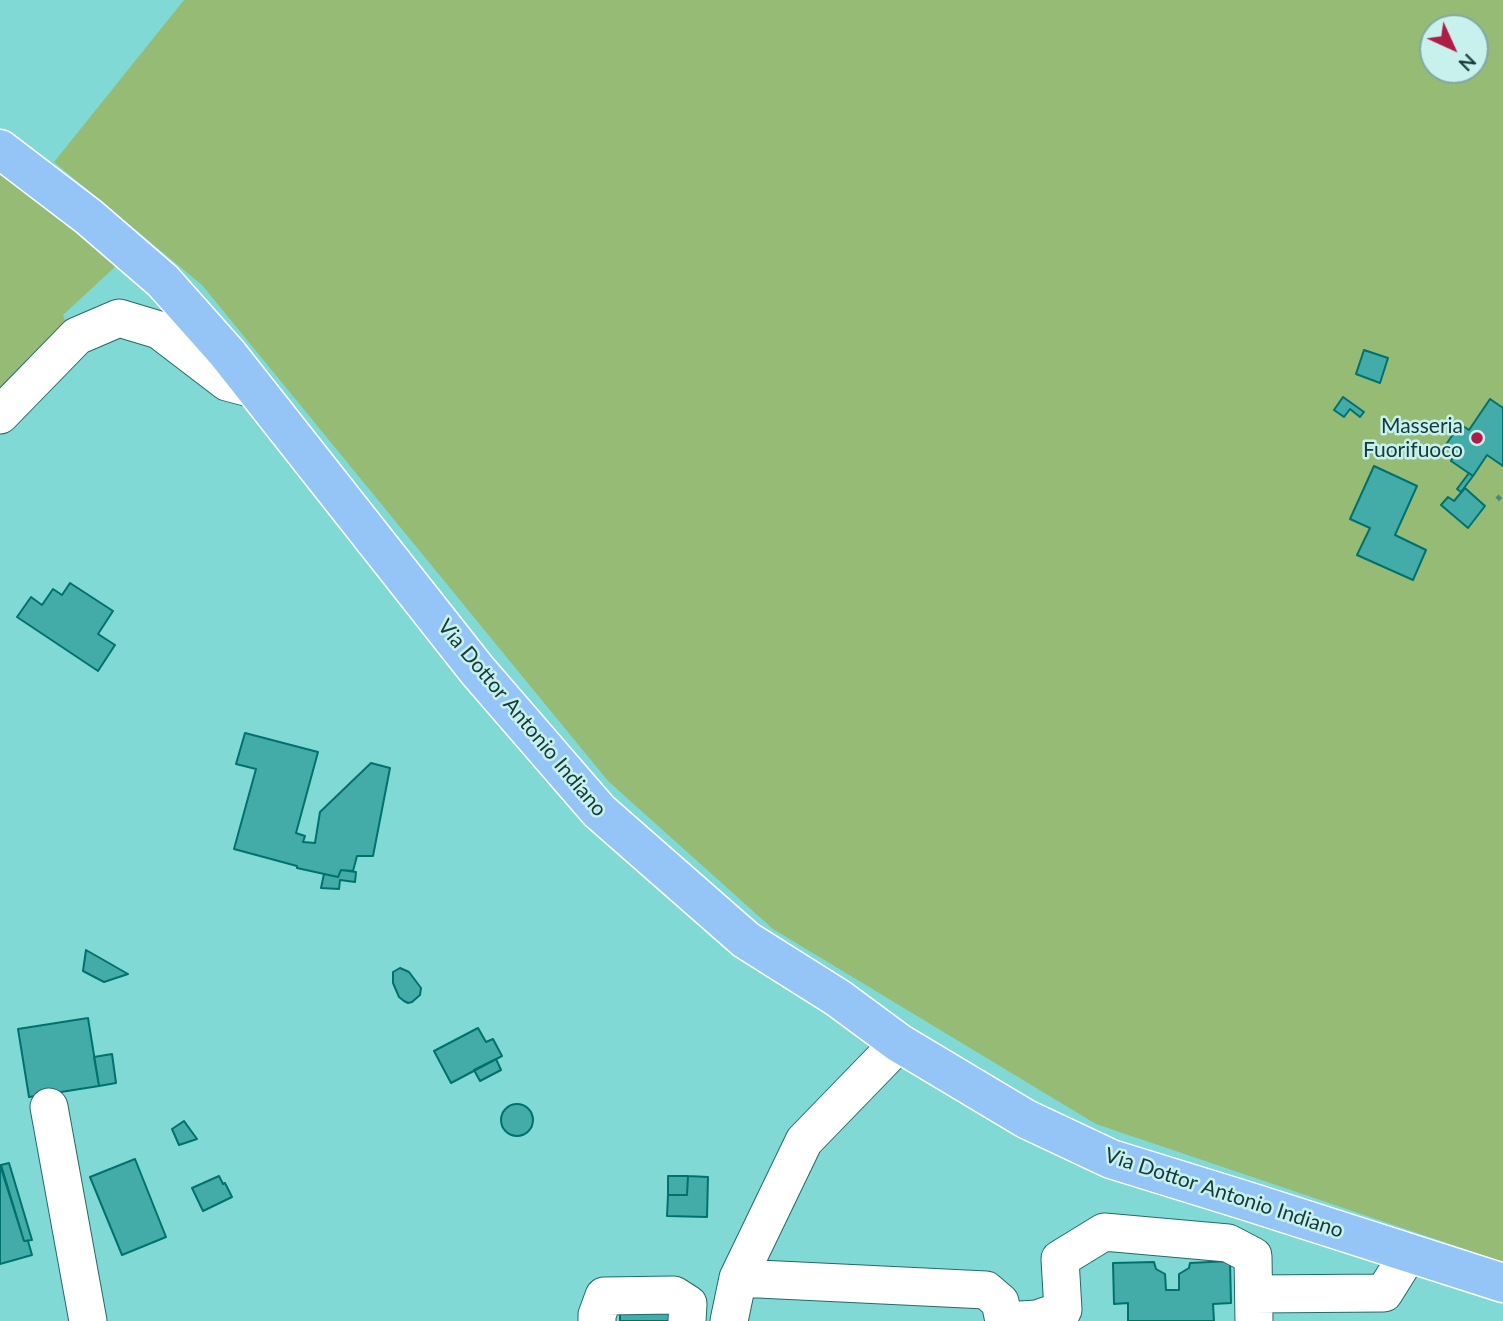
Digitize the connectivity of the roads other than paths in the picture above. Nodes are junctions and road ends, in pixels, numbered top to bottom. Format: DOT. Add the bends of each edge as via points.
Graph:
graph roads {
  1 [pos="0,149"];
  2 [pos="257,390"];
  3 [pos="0,415"];
  4 [pos="899,1043"];
  5 [pos="49,1107"];
  6 [pos="1409,1253"];
  7 [pos="738,1278"];
  8 [pos="1503,1283"];
  9 [pos="1254,1307"];
  10 [pos="88,1321"];
  11 [pos="597,1321"];
  12 [pos="687,1321"];
  13 [pos="729,1321"];
  14 [pos="1004,1321"];
  1 -- 2 [label="main road, Via Dottor Antonio Indiano" via="163,281"];
  2 -- 3 [label="street" via="227,382 159,331 119,318 77,336"];
  2 -- 4 [label="main road, Via Dottor Antonio Indiano" via="477,670 598,811 746,940"];
  4 -- 6 [label="main road, Via Dottor Antonio Indiano" via="1026,1119 1111,1159"];
  4 -- 7 [label="street" via="804,1141"];
  5 -- 10 [label="street"];
  6 -- 8 [label="main road, Via Dottor Antonio Indiano"];
  6 -- 9 [label="street" via="1384,1293"];
  7 -- 13 [label="street"];
  7 -- 14 [label="street" via="986,1290 1000,1302"];
  9 -- 14 [label="street" via="1252,1256 1228,1242 1104,1232 1060,1259 1063,1310 1037,1319"];
  11 -- 12 [label="street" via="604,1296 674,1295 688,1304"];
}
